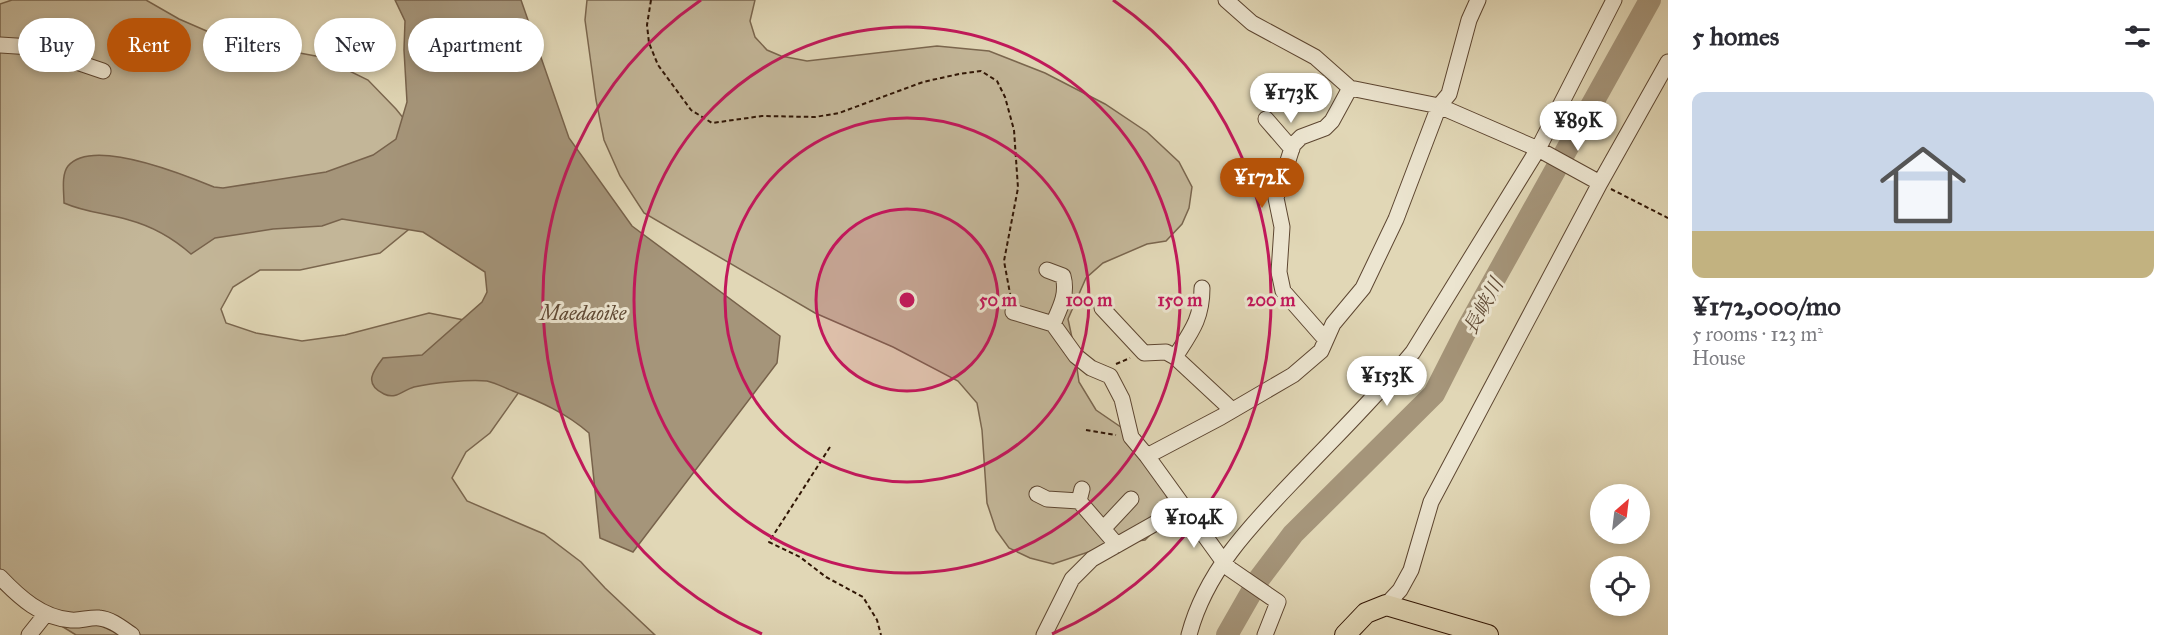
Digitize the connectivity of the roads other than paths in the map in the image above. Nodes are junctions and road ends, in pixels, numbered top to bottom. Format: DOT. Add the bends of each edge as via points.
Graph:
graph roads {
  1 [pos="1226,0"];
  2 [pos="1478,0"];
  3 [pos="1614,0"];
  4 [pos="0,45"];
  5 [pos="1668,62"];
  6 [pos="103,71"];
  7 [pos="1350,88"];
  8 [pos="1439,106"];
  9 [pos="1266,119"];
  10 [pos="1292,149"];
  11 [pos="1542,152"];
  12 [pos="1598,182"];
  13 [pos="1056,269"];
  14 [pos="1202,288"];
  15 [pos="1102,308"];
  16 [pos="1013,312"];
  17 [pos="1053,324"];
  18 [pos="1326,340"];
  19 [pos="1175,357"];
  20 [pos="1232,410"];
  21 [pos="1147,456"];
  22 [pos="1037,494"];
  23 [pos="1131,499"];
  24 [pos="1184,507"];
  25 [pos="1103,529"];
  26 [pos="1117,545"];
  27 [pos="1227,565"];
  28 [pos="0,577"];
  29 [pos="1386,605"];
  30 [pos="45,615"];
  31 [pos="30,635"];
  32 [pos="132,635"];
  33 [pos="1044,635"];
  34 [pos="1189,635"];
  35 [pos="1265,635"];
  36 [pos="1345,635"];
  37 [pos="1488,635"];
  1 -- 7 [label="street" via="1252,23 1315,57"];
  2 -- 8 [label="street" via="1449,94"];
  3 -- 11 [label="street"];
  4 -- 6 [label="street" via="32,47"];
  5 -- 12 [label="street"];
  7 -- 8 [label="street"];
  7 -- 10 [label="street" via="1332,121 1325,128 1301,137"];
  8 -- 11 [label="street"];
  8 -- 18 [label="street" via="1396,219 1363,288 1333,324"];
  9 -- 10 [label="street"];
  10 -- 18 [label="street" via="1276,198 1282,227 1279,272 1283,291"];
  11 -- 12 [label="street"];
  11 -- 27 [label="street" via="1413,352 1250,526"];
  12 -- 29 [label="street" via="1431,502 1411,570"];
  13 -- 17 [label="street" via="1065,285"];
  14 -- 19 [label="street" via="1199,315"];
  15 -- 19 [label="street" via="1144,353 1166,352"];
  16 -- 17 [label="street"];
  17 -- 21 [label="street" via="1076,356 1110,376 1122,399 1131,437"];
  18 -- 20 [label="street" via="1321,351 1293,375"];
  19 -- 20 [label="street"];
  20 -- 21 [label="street"];
  21 -- 24 [label="street"];
  22 -- 25 [label="street" via="1047,499 1081,495"];
  23 -- 25 [label="street"];
  24 -- 26 [label="street"];
  24 -- 27 [label="street"];
  25 -- 26 [label="street"];
  26 -- 33 [label="street" via="1092,559 1072,579"];
  27 -- 34 [label="street" via="1207,587"];
  27 -- 35 [label="street" via="1278,602"];
  28 -- 30 [label="street"];
  29 -- 36 [label="main road" via="1366,613"];
  29 -- 37 [label="main road"];
  30 -- 31 [label="street"];
  30 -- 32 [label="street" via="72,621 98,618"];
}
